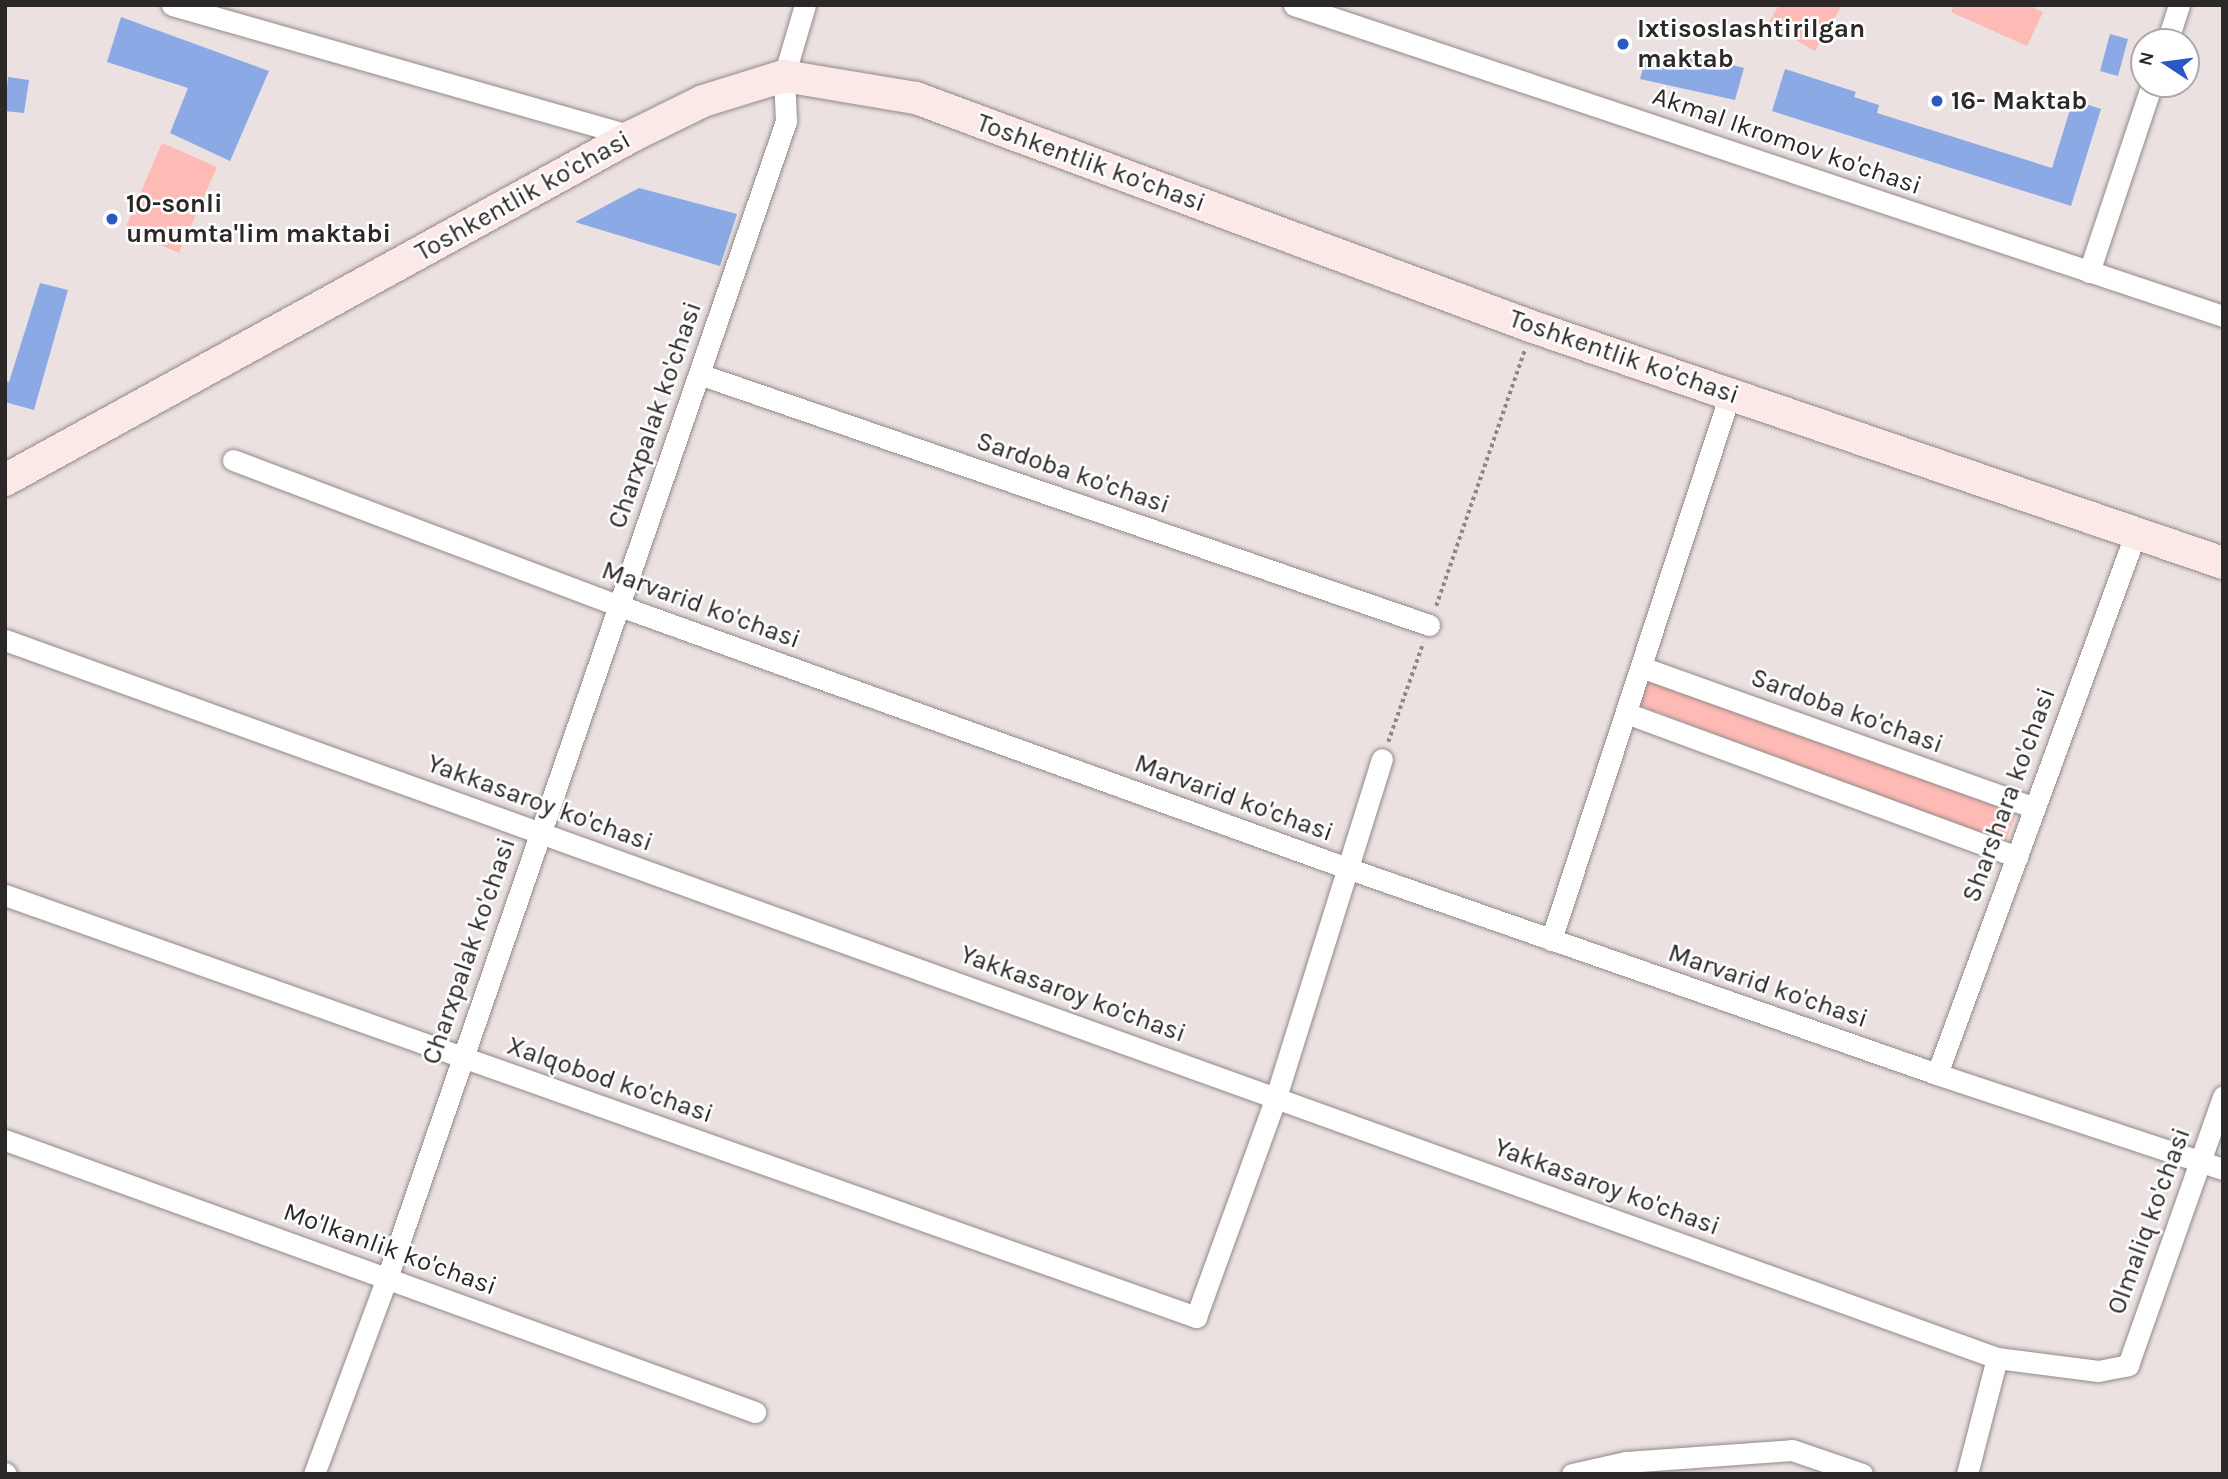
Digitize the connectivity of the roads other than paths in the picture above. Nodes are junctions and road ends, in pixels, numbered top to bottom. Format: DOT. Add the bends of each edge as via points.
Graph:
graph roads {
  1 [pos="172,5"];
  2 [pos="804,5"];
  3 [pos="1294,5"];
  4 [pos="2179,5"];
  5 [pos="2171,28"];
  6 [pos="783,76"];
  7 [pos="2147,98"];
  8 [pos="632,136"];
  9 [pos="2089,272"];
  10 [pos="2223,316"];
  11 [pos="699,374"];
  12 [pos="1730,394"];
  13 [pos="233,460"];
  14 [pos="5,480"];
  15 [pos="2135,535"];
  16 [pos="2223,563"];
  17 [pos="620,606"];
  18 [pos="1429,625"];
  19 [pos="5,640"];
  20 [pos="1641,667"];
  21 [pos="1626,713"];
  22 [pos="1382,759"];
  23 [pos="2035,808"];
  24 [pos="539,832"];
  25 [pos="2017,857"];
  26 [pos="1347,868"];
  27 [pos="5,895"];
  28 [pos="1551,940"];
  29 [pos="462,1058"];
  30 [pos="1937,1074"];
  31 [pos="2223,1096"];
  32 [pos="1276,1097"];
  33 [pos="5,1140"];
  34 [pos="2200,1161"];
  35 [pos="2223,1169"];
  36 [pos="387,1278"];
  37 [pos="1997,1358"];
  38 [pos="2128,1365"];
  39 [pos="755,1412"];
  40 [pos="1629,1468"];
  41 [pos="314,1474"];
  42 [pos="1572,1474"];
  43 [pos="1862,1474"];
  44 [pos="1967,1474"];
  1 -- 8 [label="street"];
  2 -- 6 [label="street, Charxpalak ko'chasi"];
  3 -- 9 [label="street, Akmal Ikromov ko'chasi"];
  4 -- 5 [label="street"];
  6 -- 8 [label="main road, Toshkentlik ko'chasi" via="703,101"];
  6 -- 11 [label="street, Charxpalak ko'chasi" via="786,121"];
  6 -- 12 [label="main road, Toshkentlik ko'chasi" via="916,98 1533,327"];
  7 -- 9 [label="street"];
  8 -- 14 [label="main road, Toshkentlik ko'chasi"];
  9 -- 10 [label="street, Akmal Ikromov ko'chasi"];
  11 -- 17 [label="street, Charxpalak ko'chasi"];
  11 -- 18 [label="street, Sardoba ko'chasi"];
  12 -- 15 [label="main road, Toshkentlik ko'chasi"];
  12 -- 20 [label="street"];
  13 -- 17 [label="street, Marvarid ko'chasi"];
  15 -- 16 [label="main road, Toshkentlik ko'chasi"];
  15 -- 23 [label="street, Sharshara ko'chasi"];
  17 -- 24 [label="street, Charxpalak ko'chasi"];
  17 -- 26 [label="street, Marvarid ko'chasi"];
  19 -- 24 [label="street, Yakkasaroy ko'chasi"];
  20 -- 21 [label="street"];
  20 -- 23 [label="street, Sardoba ko'chasi"];
  21 -- 25 [label="street"];
  21 -- 28 [label="street"];
  22 -- 26 [label="street"];
  23 -- 25 [label="street, Sharshara ko'chasi"];
  24 -- 29 [label="street, Charxpalak ko'chasi"];
  24 -- 32 [label="street, Yakkasaroy ko'chasi"];
  25 -- 30 [label="street, Sharshara ko'chasi"];
  26 -- 28 [label="street, Marvarid ko'chasi"];
  26 -- 32 [label="street"];
  27 -- 29 [label="street, Xalqobod ko'chasi"];
  28 -- 30 [label="street, Marvarid ko'chasi"];
  29 -- 32 [label="street, Xalqobod ko'chasi" via="1196,1317"];
  29 -- 36 [label="street, Charxpalak ko'chasi"];
  30 -- 34 [label="street, Marvarid ko'chasi"];
  31 -- 34 [label="street, Olmaliq ko'chasi"];
  32 -- 37 [label="street, Yakkasaroy ko'chasi"];
  33 -- 36 [label="street, Mo'lkanlik ko'chasi"];
  34 -- 35 [label="street, Marvarid ko'chasi"];
  34 -- 38 [label="street, Olmaliq ko'chasi"];
  36 -- 39 [label="street, Mo'lkanlik ko'chasi"];
  36 -- 41 [label="street, Charxpalak ko'chasi"];
  37 -- 38 [label="street, Yakkasaroy ko'chasi" via="2098,1371"];
  37 -- 44 [label="street"];
  40 -- 42 [label="street"];
  40 -- 43 [label="street" via="1792,1450"];
}
